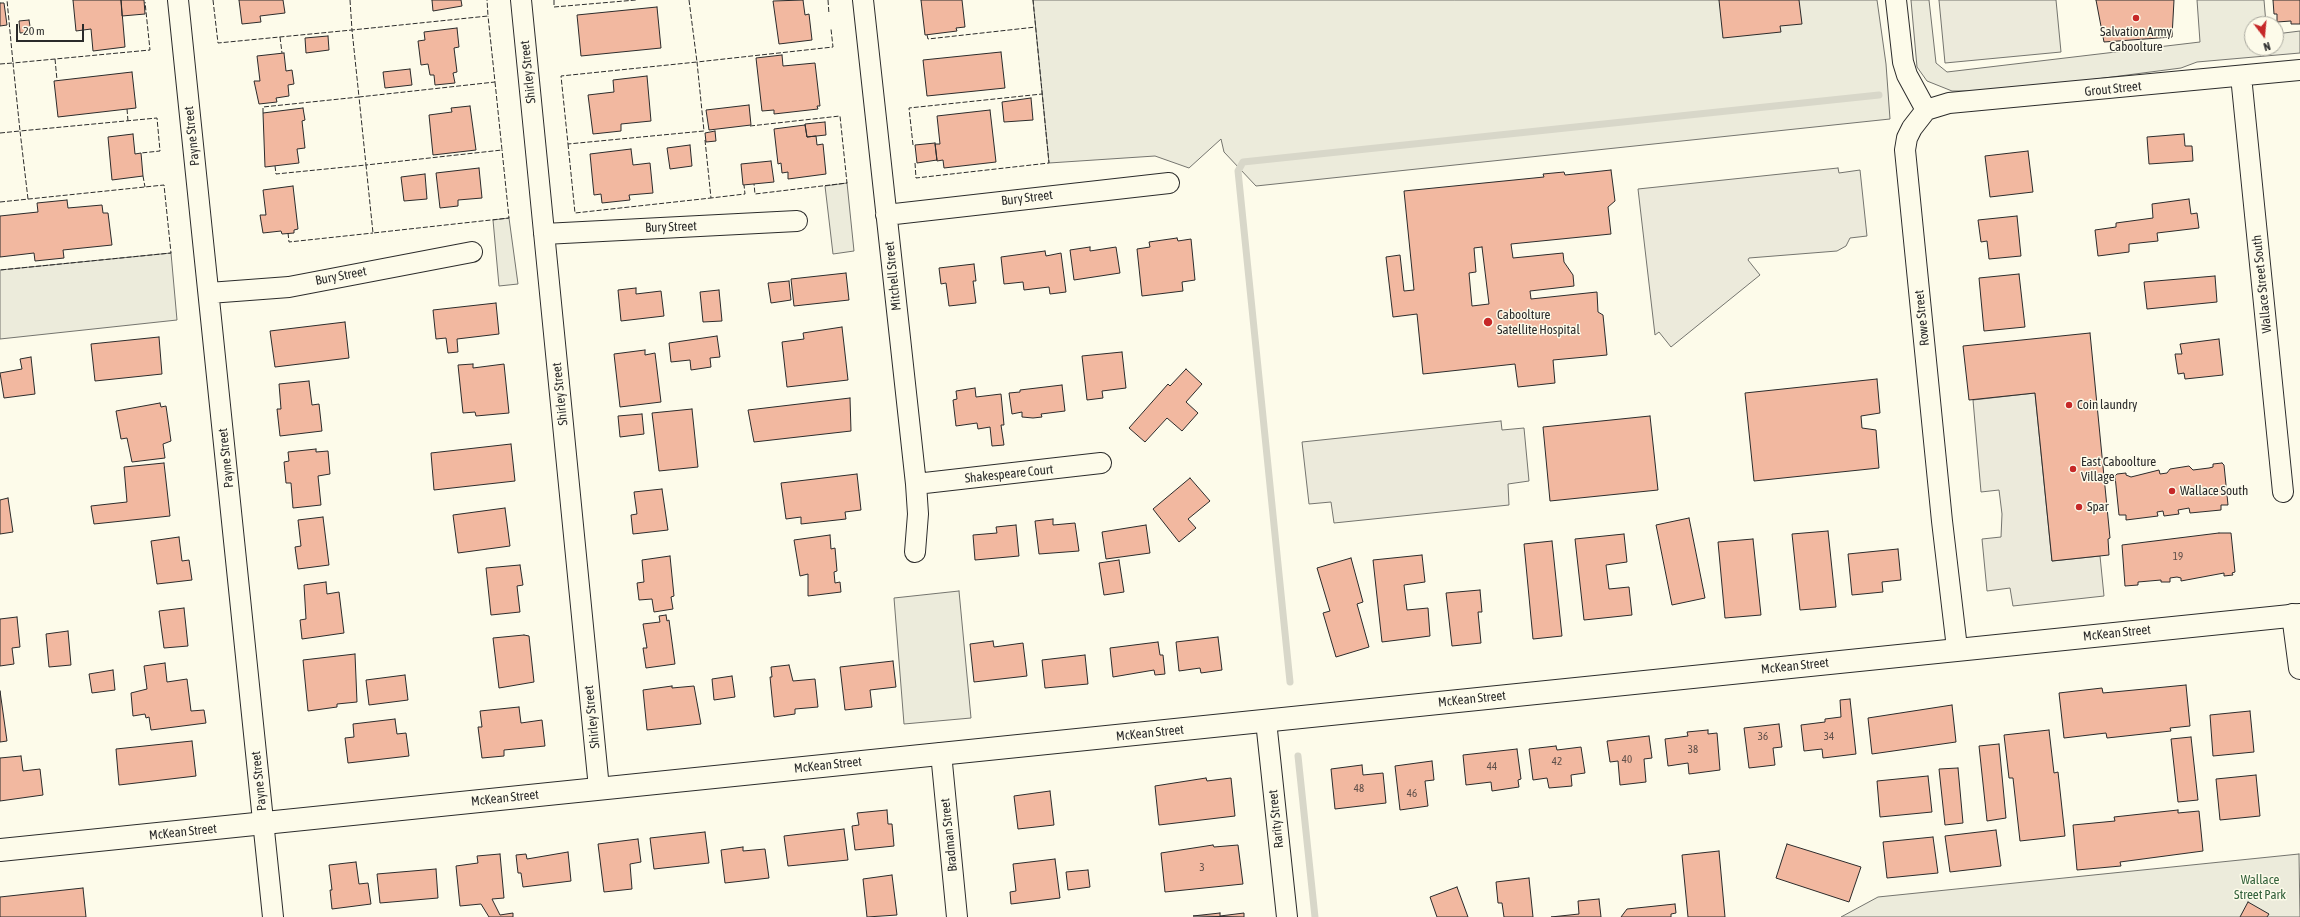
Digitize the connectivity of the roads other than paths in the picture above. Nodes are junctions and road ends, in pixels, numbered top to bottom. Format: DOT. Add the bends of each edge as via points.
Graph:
graph roads {
  1 [pos="178,0"];
  2 [pos="521,0"];
  3 [pos="863,0"];
  4 [pos="1896,0"];
  5 [pos="2300,70"];
  6 [pos="2241,76"];
  7 [pos="1926,110"];
  8 [pos="1169,184"];
  9 [pos="886,215"];
  10 [pos="797,221"];
  11 [pos="544,234"];
  12 [pos="472,252"];
  13 [pos="209,294"];
  14 [pos="1101,464"];
  15 [pos="916,484"];
  16 [pos="2283,492"];
  17 [pos="915,552"];
  18 [pos="2297,615"];
  19 [pos="1957,648"];
  20 [pos="2300,668"];
  21 [pos="1266,721"];
  22 [pos="940,753"];
  23 [pos="599,788"];
  24 [pos="264,823"];
  25 [pos="0,850"];
  26 [pos="273,917"];
  27 [pos="957,917"];
  28 [pos="1287,917"];
  1 -- 13 [label="street, Payne Street"];
  2 -- 11 [label="street, Shirley Street"];
  3 -- 9 [label="street, Mitchell Street"];
  4 -- 7 [label="street" via="1907,75"];
  5 -- 6 [label="street, Grout Street"];
  6 -- 7 [label="street, Grout Street" via="1948,103"];
  6 -- 16 [label="street, Wallace Street South"];
  7 -- 19 [label="street, Rowe Street" via="1912,128 1904,150"];
  8 -- 9 [label="street, Bury Street"];
  9 -- 15 [label="street, Mitchell Street"];
  10 -- 11 [label="street, Bury Street"];
  11 -- 23 [label="street, Shirley Street"];
  12 -- 13 [label="street, Bury Street" via="289,287"];
  13 -- 24 [label="street, Payne Street"];
  14 -- 15 [label="street, Shakespeare Court"];
  15 -- 17 [label="street, Mitchell Street" via="918,514"];
  18 -- 19 [label="main road, McKean Street"];
  18 -- 20 [label="main road"];
  19 -- 21 [label="main road, McKean Street"];
  21 -- 22 [label="main road, McKean Street"];
  21 -- 28 [label="street, Rarity Street"];
  22 -- 23 [label="main road, McKean Street"];
  22 -- 27 [label="street, Bradman Street"];
  23 -- 24 [label="main road, McKean Street"];
  24 -- 25 [label="main road, McKean Street"];
  24 -- 26 [label="street, Payne Street"];
}
